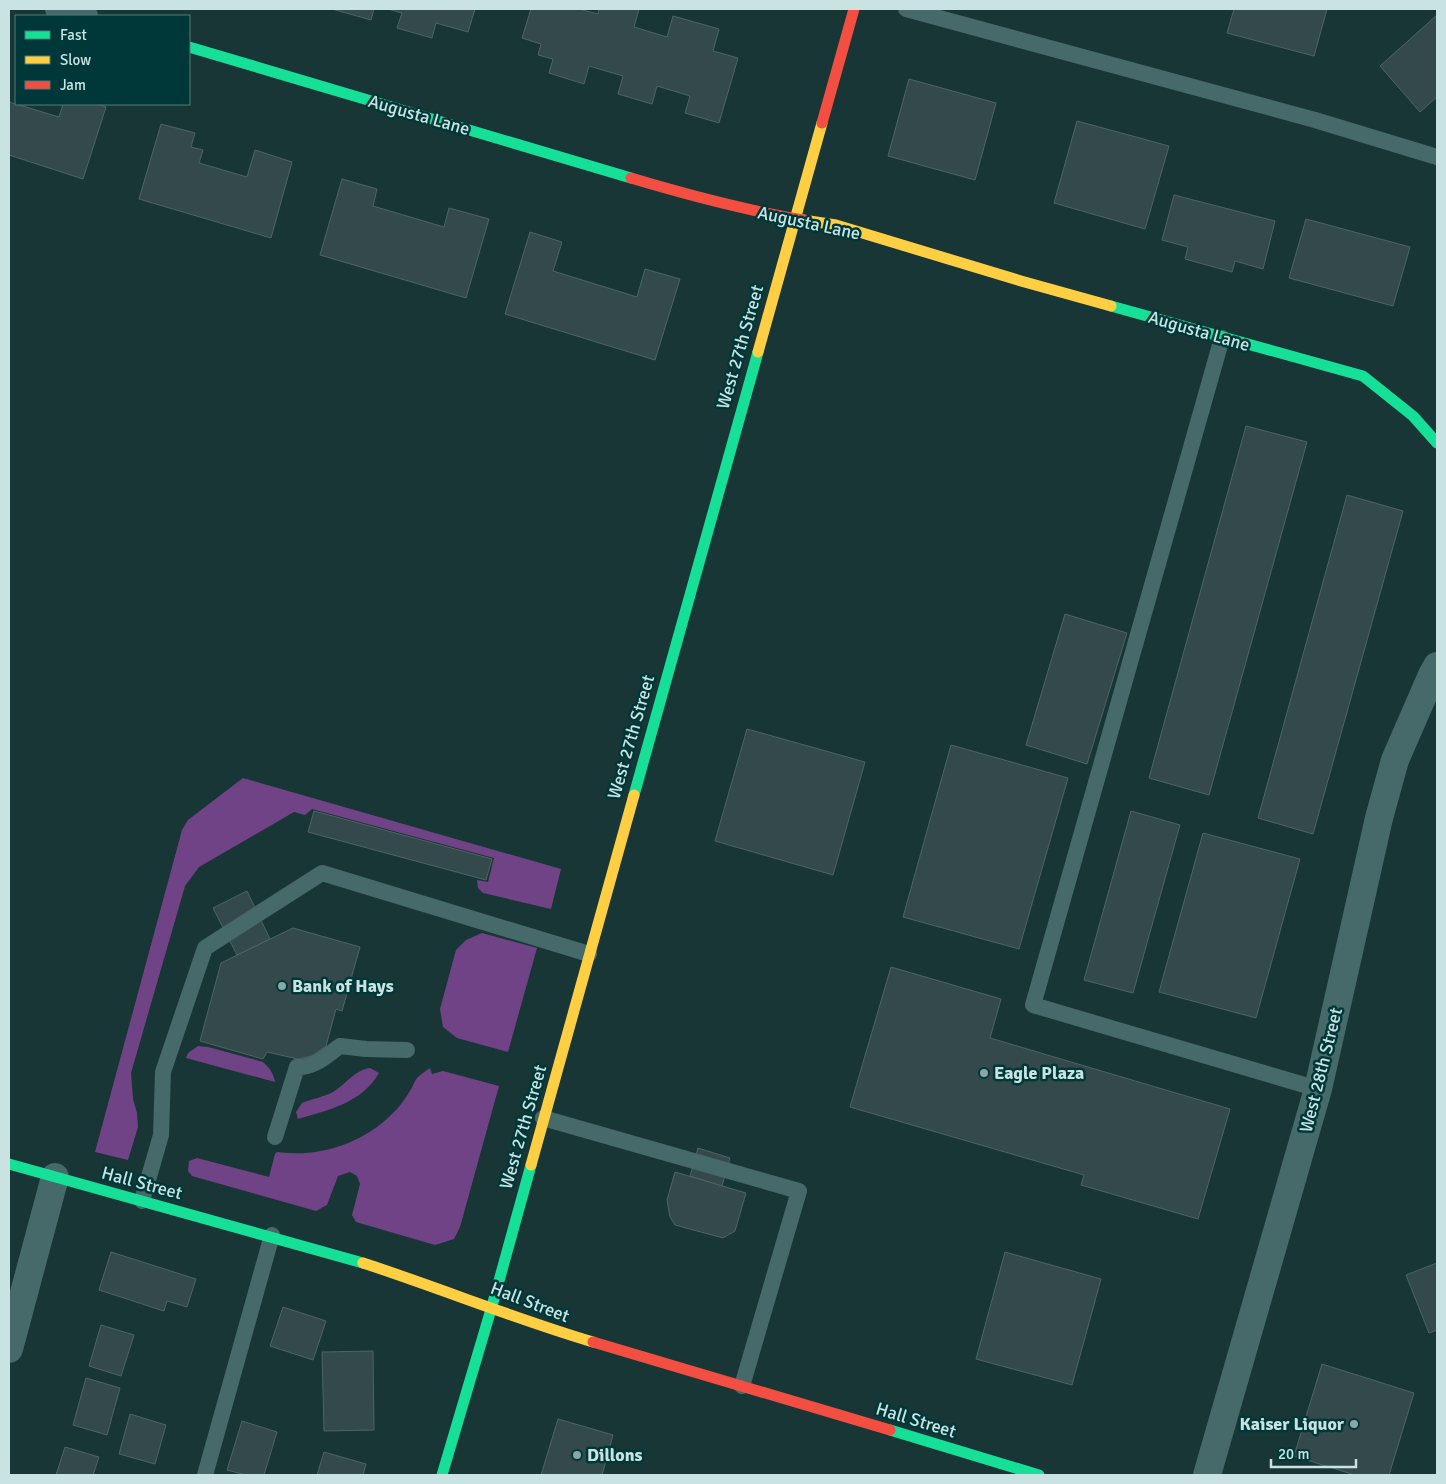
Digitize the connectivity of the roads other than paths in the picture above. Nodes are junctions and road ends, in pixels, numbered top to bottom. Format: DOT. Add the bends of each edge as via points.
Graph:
graph roads {
  1 [pos="59,9"];
  2 [pos="854,9"];
  3 [pos="906,9"];
  4 [pos="80,15"];
  5 [pos="190,47"];
  6 [pos="1437,157"];
  7 [pos="795,220"];
  8 [pos="1222,338"];
  9 [pos="1437,443"];
  10 [pos="1437,666"];
  11 [pos="589,954"];
  12 [pos="407,1050"];
  13 [pos="1318,1089"];
  14 [pos="543,1118"];
  15 [pos="275,1137"];
  16 [pos="9,1164"];
  17 [pos="55,1178"];
  18 [pos="142,1201"];
  19 [pos="272,1236"];
  20 [pos="492,1306"];
  21 [pos="9,1349"];
  22 [pos="742,1386"];
  23 [pos="988,1468"];
  24 [pos="205,1475"];
  25 [pos="442,1475"];
  26 [pos="1039,1475"];
  27 [pos="1206,1475"];
  1 -- 4 [label="street"];
  2 -- 7 [label="street, West 27th Street"];
  3 -- 6 [label="lane" via="1316,120"];
  5 -- 7 [label="street, Augusta Lane" via="680,193"];
  7 -- 8 [label="street, Augusta Lane" via="836,225"];
  7 -- 11 [label="street, West 27th Street"];
  8 -- 9 [label="street, Augusta Lane" via="1363,376 1413,416"];
  8 -- 13 [label="lane" via="1033,1004"];
  10 -- 13 [label="street, West 28th Street" via="1393,769 1379,818"];
  11 -- 14 [label="street, West 27th Street"];
  11 -- 18 [label="lane" via="322,873 205,948 163,1072 161,1135"];
  12 -- 15 [label="lane" via="340,1046 307,1067 297,1067"];
  13 -- 27 [label="street, West 28th Street"];
  14 -- 20 [label="street, West 27th Street"];
  14 -- 22 [label="lane" via="799,1191"];
  16 -- 17 [label="street, Hall Street"];
  17 -- 18 [label="street, Hall Street"];
  17 -- 21 [label="street"];
  18 -- 19 [label="street, Hall Street"];
  19 -- 20 [label="street, Hall Street"];
  19 -- 24 [label="lane"];
  20 -- 22 [label="street, Hall Street" via="536,1325"];
  20 -- 25 [label="street, West 27th Street"];
  22 -- 23 [label="street, Hall Street"];
  23 -- 26 [label="street, Hall Street"];
}
